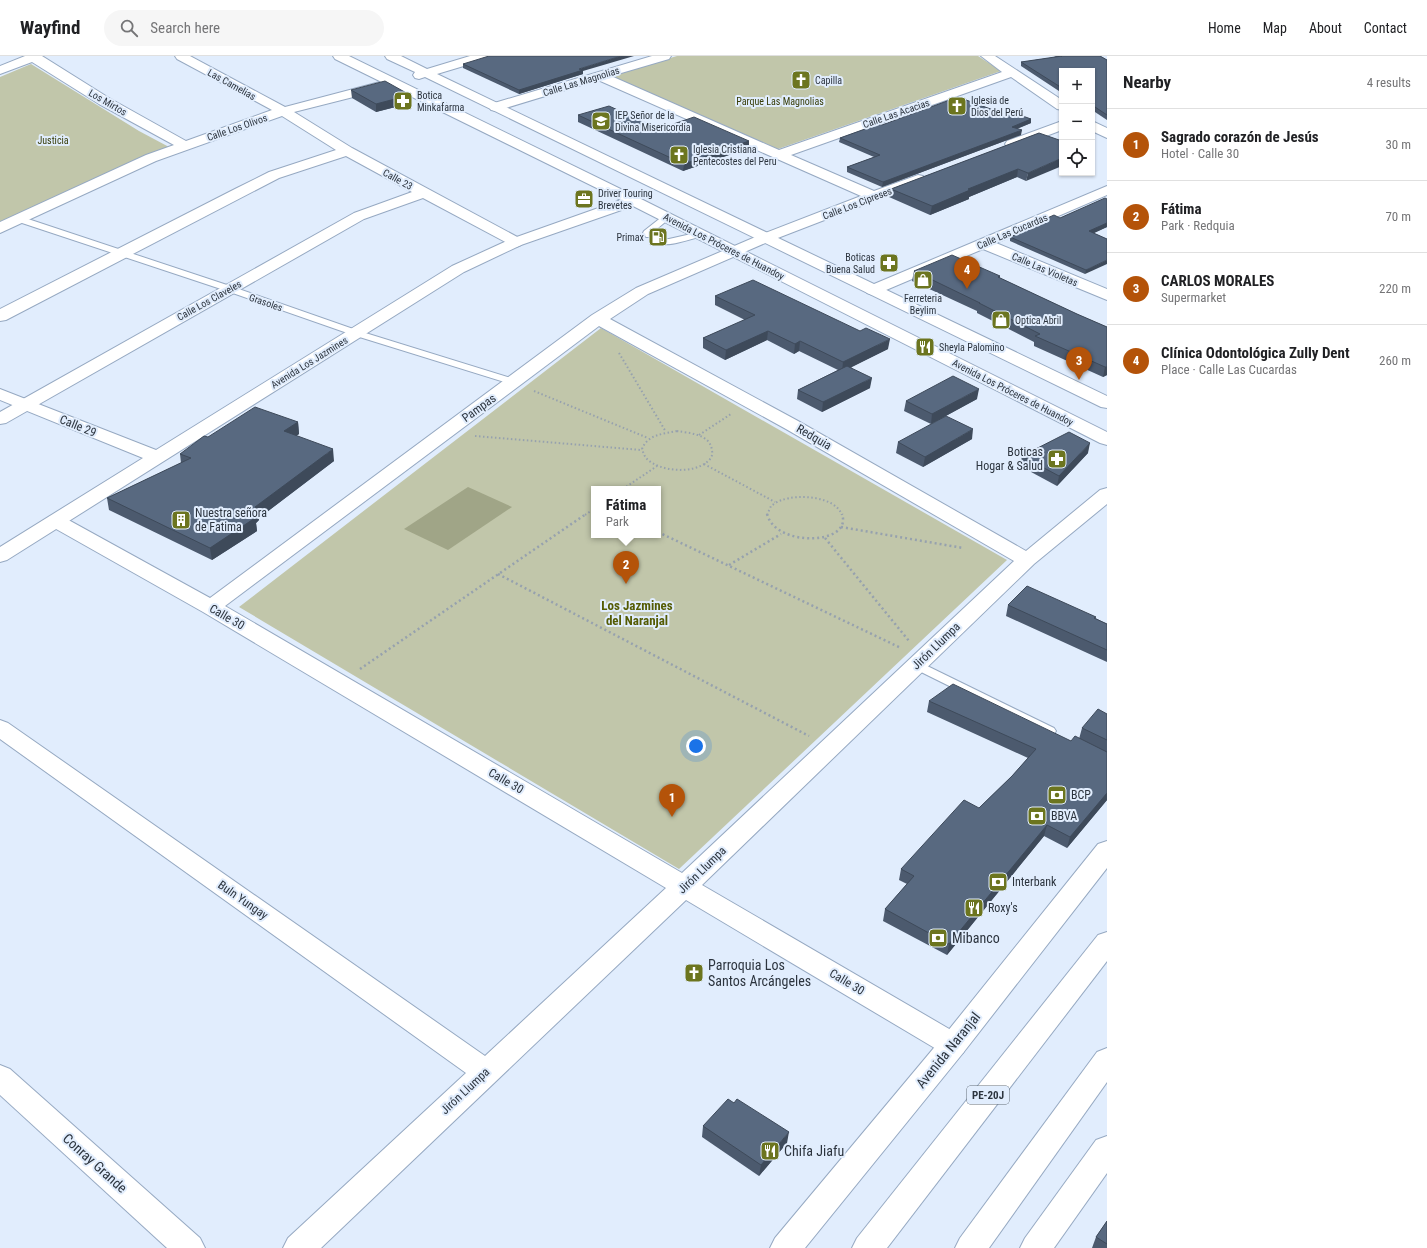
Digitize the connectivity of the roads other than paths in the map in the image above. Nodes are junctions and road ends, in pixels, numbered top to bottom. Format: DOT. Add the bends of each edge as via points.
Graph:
graph roads {
  1 [pos="35,56"];
  2 [pos="181,56"];
  3 [pos="340,56"];
  4 [pos="391,56"];
  5 [pos="484,56"];
  6 [pos="665,56"];
  7 [pos="987,56"];
  8 [pos="0,70"];
  9 [pos="426,73"];
  10 [pos="1012,73"];
  11 [pos="599,76"];
  12 [pos="392,82"];
  13 [pos="1059,104"];
  14 [pos="496,107"];
  15 [pos="283,111"];
  16 [pos="1059,126"];
  17 [pos="1095,127"];
  18 [pos="1107,134"];
  19 [pos="184,146"];
  20 [pos="1002,148"];
  21 [pos="347,151"];
  22 [pos="780,154"];
  23 [pos="935,173"];
  24 [pos="1107,190"];
  25 [pos="424,192"];
  26 [pos="874,196"];
  27 [pos="634,201"];
  28 [pos="666,218"];
  29 [pos="19,219"];
  30 [pos="0,228"];
  31 [pos="700,234"];
  32 [pos="649,235"];
  33 [pos="765,238"];
  34 [pos="516,242"];
  35 [pos="661,242"];
  36 [pos="983,243"];
  37 [pos="734,252"];
  38 [pos="121,253"];
  39 [pos="230,289"];
  40 [pos="873,290"];
  41 [pos="1105,293"];
  42 [pos="0,316"];
  43 [pos="598,319"];
  44 [pos="356,333"];
  45 [pos="514,382"];
  46 [pos="0,394"];
  47 [pos="1107,403"];
  48 [pos="25,405"];
  49 [pos="0,419"];
  50 [pos="1107,439"];
  51 [pos="156,457"];
  52 [pos="1107,494"];
  53 [pos="56,521"];
  54 [pos="0,556"];
  55 [pos="1027,560"];
  56 [pos="211,607"];
  57 [pos="920,662"];
  58 [pos="0,728"];
  59 [pos="1058,735"];
  60 [pos="1107,850"];
  61 [pos="685,886"];
  62 [pos="1107,942"];
  63 [pos="953,1045"];
  64 [pos="1107,1060"];
  65 [pos="486,1072"];
  66 [pos="0,1077"];
  67 [pos="1107,1149"];
  68 [pos="189,1248"];
  69 [pos="299,1248"];
  70 [pos="786,1248"];
  71 [pos="868,1248"];
  72 [pos="971,1248"];
  73 [pos="1036,1248"];
  1 -- 8 [label="main road"];
  1 -- 19 [label="main road, Los Mirtos" via="104,101"];
  2 -- 15 [label="main road, Las Camelias"];
  3 -- 12 [label="main road, Avenida Los Próceres de Huandoy"];
  4 -- 9 [label="main road"];
  5 -- 9 [label="main road, Calle Los Olivos"];
  6 -- 11 [label="main road, Calle Las Magnolias"];
  7 -- 10 [label="main road"];
  9 -- 12 [label="main road, Calle Los Olivos"];
  9 -- 14 [label="main road"];
  10 -- 13 [label="main road"];
  10 -- 22 [label="main road, Calle Las Acacias"];
  11 -- 14 [label="main road, Calle Las Magnolias"];
  11 -- 22 [label="main road"];
  12 -- 15 [label="main road, Calle Los Olivos"];
  12 -- 27 [label="main road, Avenida Los Próceres de Huandoy"];
  14 -- 33 [label="main road"];
  15 -- 19 [label="main road, Calle Los Olivos"];
  15 -- 21 [label="main road, Calle 23"];
  16 -- 20 [label="main road"];
  17 -- 18 [label="main road"];
  19 -- 29 [label="main road, Calle Los Olivos" via="151,158"];
  21 -- 25 [label="main road, Calle 23"];
  21 -- 38 [label="main road" via="274,175"];
  22 -- 26 [label="main road"];
  23 -- 26 [label="main road, Calle Los Cipreses"];
  24 -- 36 [label="main road, Calle Las Cucardas"];
  25 -- 34 [label="main road, Calle 23"];
  25 -- 39 [label="main road, Calle Los Claveles" via="359,216"];
  26 -- 33 [label="main road, Calle Los Cipreses"];
  27 -- 28 [label="main road, Avenida Los Próceres de Huandoy"];
  27 -- 34 [label="main road, Avenida Los Jazmines"];
  28 -- 31 [label="main road, Avenida Los Próceres de Huandoy"];
  28 -- 32 [label="lane" via="647,233"];
  29 -- 30 [label="main road, Calle Los Olivos"];
  29 -- 38 [label="lane, Grasoles"];
  31 -- 35 [label="lane"];
  31 -- 37 [label="main road, Avenida Los Próceres de Huandoy"];
  33 -- 37 [label="main road, Pampas"];
  33 -- 40 [label="main road"];
  34 -- 44 [label="main road, Avenida Los Jazmines" via="458,269"];
  36 -- 40 [label="main road, Calle Las Cucardas"];
  36 -- 41 [label="main road, Calle Las Violetas"];
  37 -- 43 [label="main road, Pampas" via="642,290"];
  37 -- 50 [label="main road, Avenida Los Próceres de Huandoy"];
  38 -- 39 [label="lane, Grasoles"];
  38 -- 42 [label="main road"];
  39 -- 44 [label="lane, Grasoles"];
  39 -- 48 [label="main road, Calle Los Claveles"];
  40 -- 47 [label="main road"];
  43 -- 45 [label="main road, Pampas"];
  43 -- 55 [label="main road, Redquia" via="750,402"];
  44 -- 45 [label="lane, Grasoles"];
  44 -- 51 [label="main road, Avenida Los Jazmines"];
  45 -- 56 [label="main road, Pampas"];
  46 -- 48 [label="main road, Calle 29"];
  48 -- 49 [label="main road, Calle Los Claveles"];
  48 -- 51 [label="main road, Calle 29"];
  51 -- 53 [label="main road, Avenida Los Jazmines"];
  52 -- 55 [label="main road, Jirón Llumpa"];
  53 -- 54 [label="main road, Avenida Los Jazmines"];
  53 -- 56 [label="main road, Calle 30"];
  55 -- 57 [label="main road, Jirón Llumpa"];
  56 -- 61 [label="main road, Calle 30"];
  57 -- 59 [label="lane"];
  57 -- 61 [label="main road, Jirón Llumpa"];
  58 -- 65 [label="main road, Buln Yungay"];
  60 -- 63 [label="main road, Avenida Naranjal"];
  61 -- 63 [label="main road, Calle 30"];
  61 -- 65 [label="main road, Jirón Llumpa"];
  62 -- 71 [label="main road, PE-20J"];
  63 -- 70 [label="main road, Avenida Naranjal"];
  64 -- 72 [label="main road"];
  65 -- 69 [label="main road, Jirón Llumpa"];
  66 -- 68 [label="main road, Conray Grande"];
  67 -- 73 [label="main road"];
}
